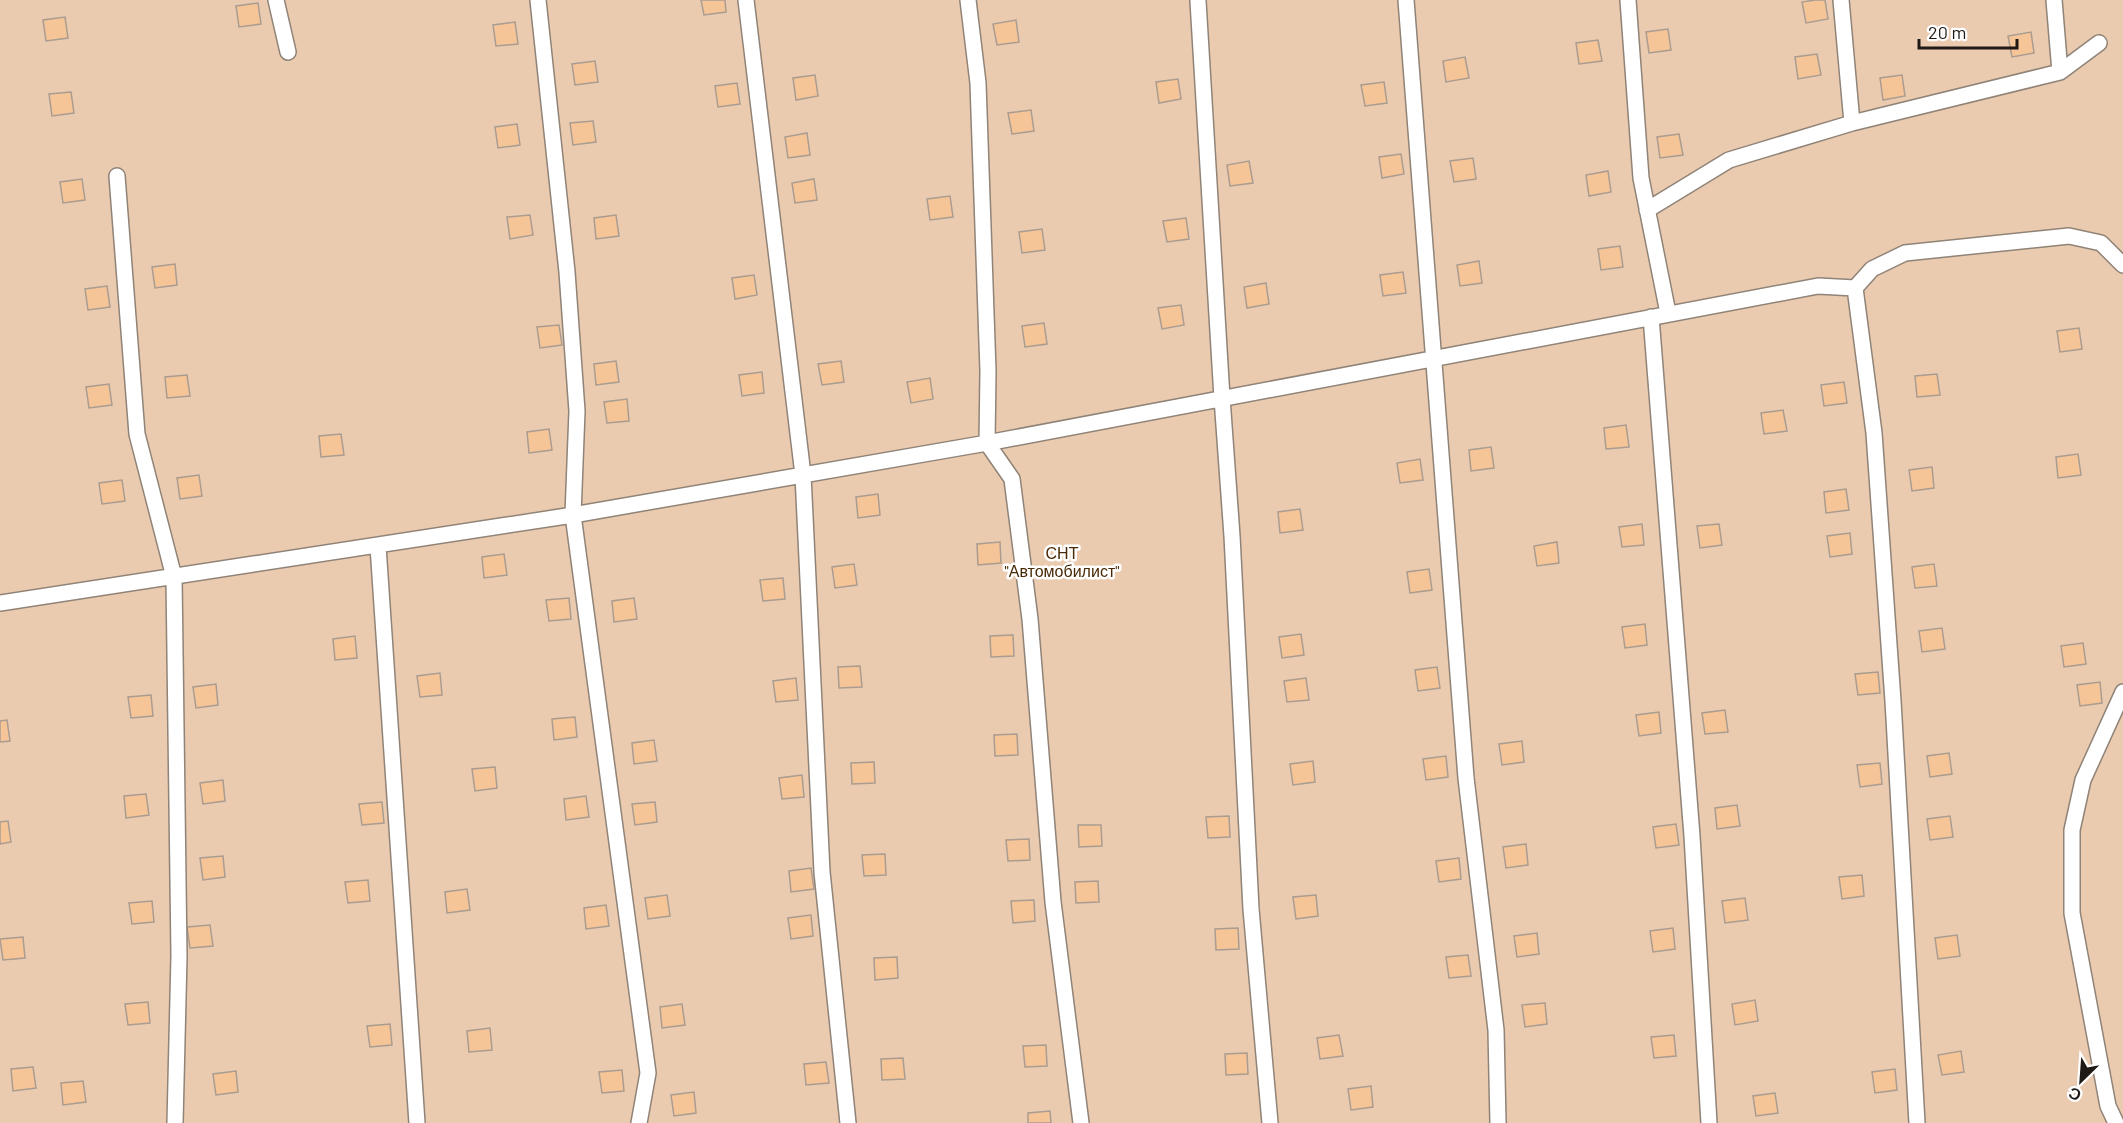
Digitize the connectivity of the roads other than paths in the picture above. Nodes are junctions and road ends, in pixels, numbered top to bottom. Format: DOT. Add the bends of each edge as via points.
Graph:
graph roads {
  1 [pos="276,0"];
  2 [pos="538,0"];
  3 [pos="746,0"];
  4 [pos="968,0"];
  5 [pos="1198,0"];
  6 [pos="1406,0"];
  7 [pos="1628,0"];
  8 [pos="1841,0"];
  9 [pos="2054,0"];
  10 [pos="2099,43"];
  11 [pos="288,52"];
  12 [pos="2060,72"];
  13 [pos="1852,123"];
  14 [pos="117,176"];
  15 [pos="1647,210"];
  16 [pos="2123,265"];
  17 [pos="1855,288"];
  18 [pos="1668,313"];
  19 [pos="1651,316"];
  20 [pos="1435,359"];
  21 [pos="1222,398"];
  22 [pos="987,443"];
  23 [pos="804,475"];
  24 [pos="573,515"];
  25 [pos="378,546"];
  26 [pos="174,578"];
  27 [pos="0,603"];
  28 [pos="2123,692"];
  29 [pos="175,1123"];
  30 [pos="417,1123"];
  31 [pos="639,1123"];
  32 [pos="848,1123"];
  33 [pos="1081,1123"];
  34 [pos="1270,1123"];
  35 [pos="1498,1123"];
  36 [pos="1709,1123"];
  37 [pos="1917,1123"];
  38 [pos="2116,1123"];
  1 -- 11 [label="lane"];
  2 -- 24 [label="lane" via="567,272 576,399"];
  3 -- 23 [label="lane"];
  4 -- 22 [label="lane" via="978,83"];
  5 -- 21 [label="lane"];
  6 -- 20 [label="lane"];
  7 -- 15 [label="lane" via="1641,178"];
  8 -- 13 [label="lane"];
  9 -- 12 [label="lane"];
  10 -- 12 [label="lane"];
  12 -- 13 [label="lane"];
  13 -- 15 [label="lane" via="1729,160"];
  14 -- 26 [label="lane" via="137,434"];
  15 -- 18 [label="lane"];
  16 -- 17 [label="lane" via="2101,243 2069,236 1905,253 1872,269"];
  17 -- 18 [label="lane" via="1818,286"];
  17 -- 37 [label="lane" via="1874,433"];
  18 -- 19 [label="lane"];
  19 -- 20 [label="lane"];
  19 -- 36 [label="lane" via="1692,836"];
  20 -- 21 [label="lane"];
  20 -- 35 [label="lane" via="1466,778 1496,1030"];
  21 -- 22 [label="lane"];
  21 -- 34 [label="lane" via="1251,909"];
  22 -- 23 [label="lane"];
  22 -- 33 [label="lane" via="1012,479 1030,619 1053,902"];
  23 -- 24 [label="lane"];
  23 -- 32 [label="lane" via="822,872"];
  24 -- 25 [label="lane"];
  24 -- 31 [label="lane" via="648,1073"];
  25 -- 26 [label="lane"];
  25 -- 30 [label="lane"];
  26 -- 27 [label="lane"];
  26 -- 29 [label="lane" via="179,956"];
  28 -- 38 [label="lane" via="2083,780 2072,830 2072,913 2108,1106"];
}
